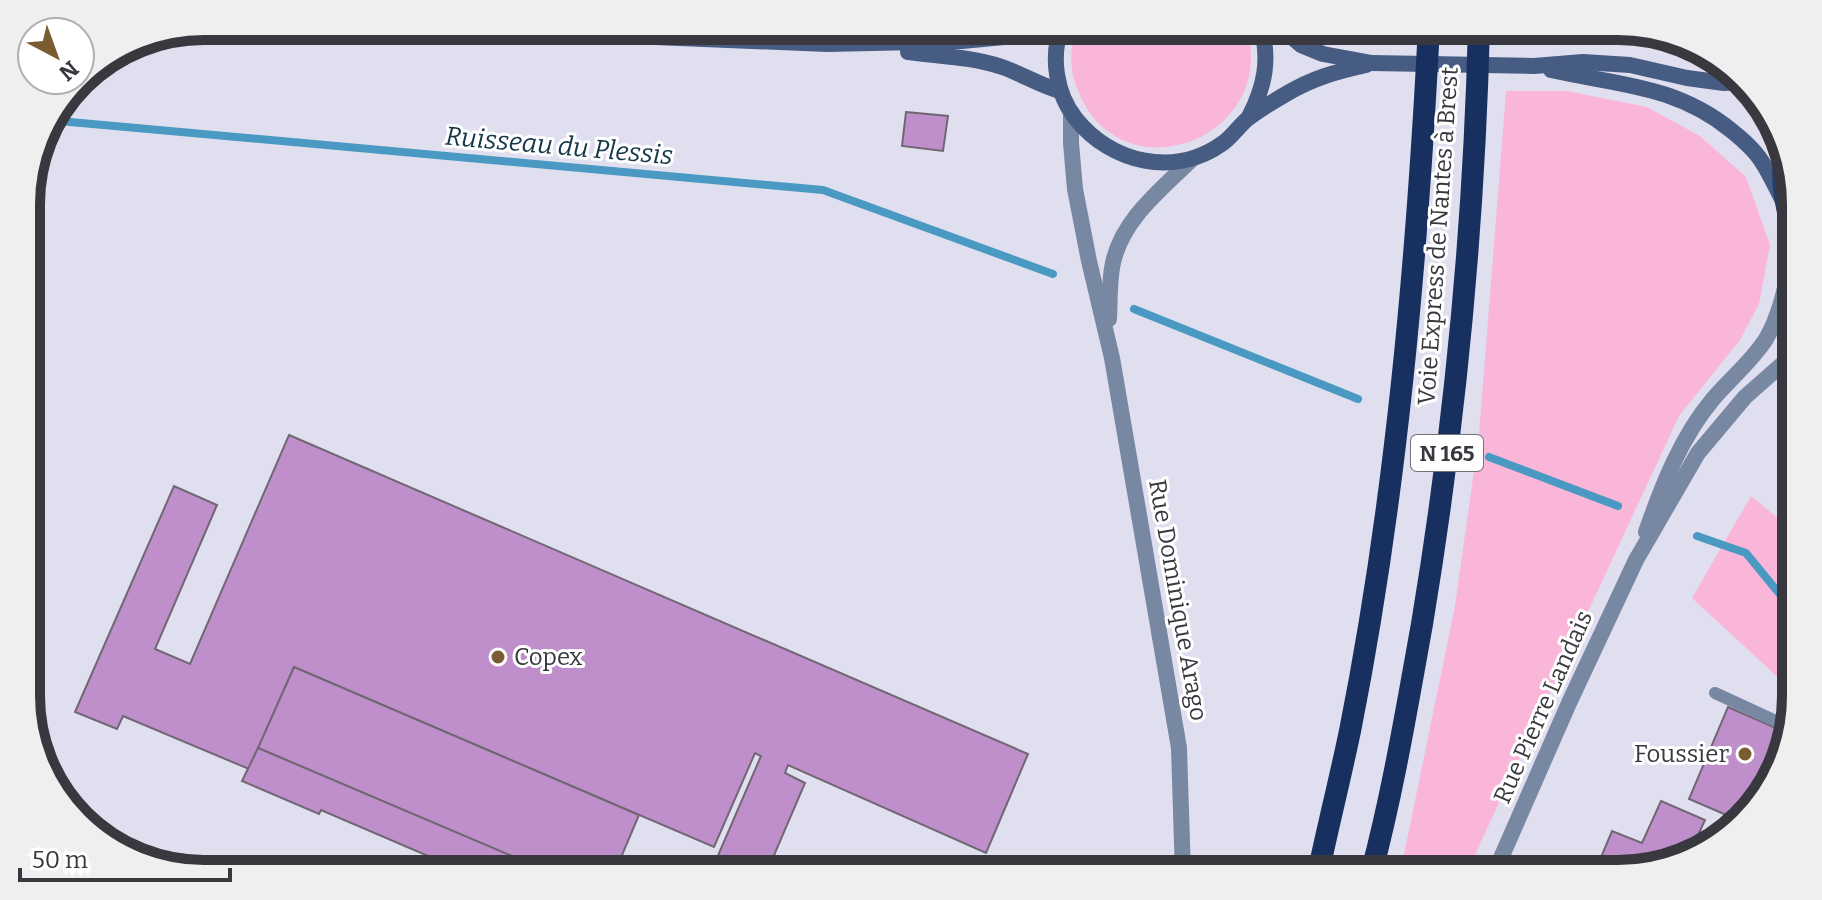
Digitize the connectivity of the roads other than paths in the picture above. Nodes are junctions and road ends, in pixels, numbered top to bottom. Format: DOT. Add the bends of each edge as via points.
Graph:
graph roads {
  1 [pos="729,40"];
  2 [pos="972,40"];
  3 [pos="1059,40"];
  4 [pos="1265,40"];
  5 [pos="1295,40"];
  6 [pos="1428,40"];
  7 [pos="1479,40"];
  8 [pos="827,44"];
  9 [pos="1372,63"];
  10 [pos="1534,66"];
  11 [pos="1728,83"];
  12 [pos="1060,91"];
  13 [pos="1071,112"];
  14 [pos="1248,118"];
  15 [pos="1192,159"];
  16 [pos="1782,200"];
  17 [pos="1782,296"];
  18 [pos="1108,337"];
  19 [pos="1782,364"];
  20 [pos="1636,560"];
  21 [pos="1715,693"];
  22 [pos="1780,723"];
  23 [pos="1183,860"];
  24 [pos="1321,860"];
  25 [pos="1374,860"];
  26 [pos="1500,860"];
  1 -- 8 [label="main road"];
  2 -- 8 [label="main road"];
  3 -- 12 [label="main road"];
  4 -- 14 [label="main road" via="1266,70"];
  5 -- 9 [label="main road" via="1323,54"];
  6 -- 24 [label="highway, Voie Express de Nantes à Brest / N 165" via="1422,160 1390,477 1350,731"];
  7 -- 25 [label="highway, Voie Express de Nantes à Brest / N 165" via="1468,249 1442,500 1410,695"];
  8 -- 12 [label="main road" via="975,60"];
  9 -- 10 [label="main road"];
  9 -- 14 [label="main road" via="1319,76"];
  10 -- 11 [label="main road" via="1630,65"];
  10 -- 16 [label="main road" via="1684,100 1743,140 1762,161"];
  12 -- 13 [label="main road"];
  13 -- 15 [label="main road" via="1111,151 1164,163"];
  13 -- 18 [label="street, Rue Dominique Arago" via="1075,189"];
  14 -- 15 [label="main road" via="1223,143"];
  15 -- 18 [label="street, Rue Dominique Arago" via="1123,234 1112,264"];
  17 -- 20 [label="street, Rue Pierre Landais" via="1766,339 1711,401 1690,434 1663,483"];
  18 -- 23 [label="street, Rue Dominique Arago" via="1179,748"];
  19 -- 20 [label="street, Rue Pierre Landais" via="1745,397 1698,453"];
  20 -- 26 [label="street, Rue Pierre Landais"];
  21 -- 22 [label="lane"];
}
